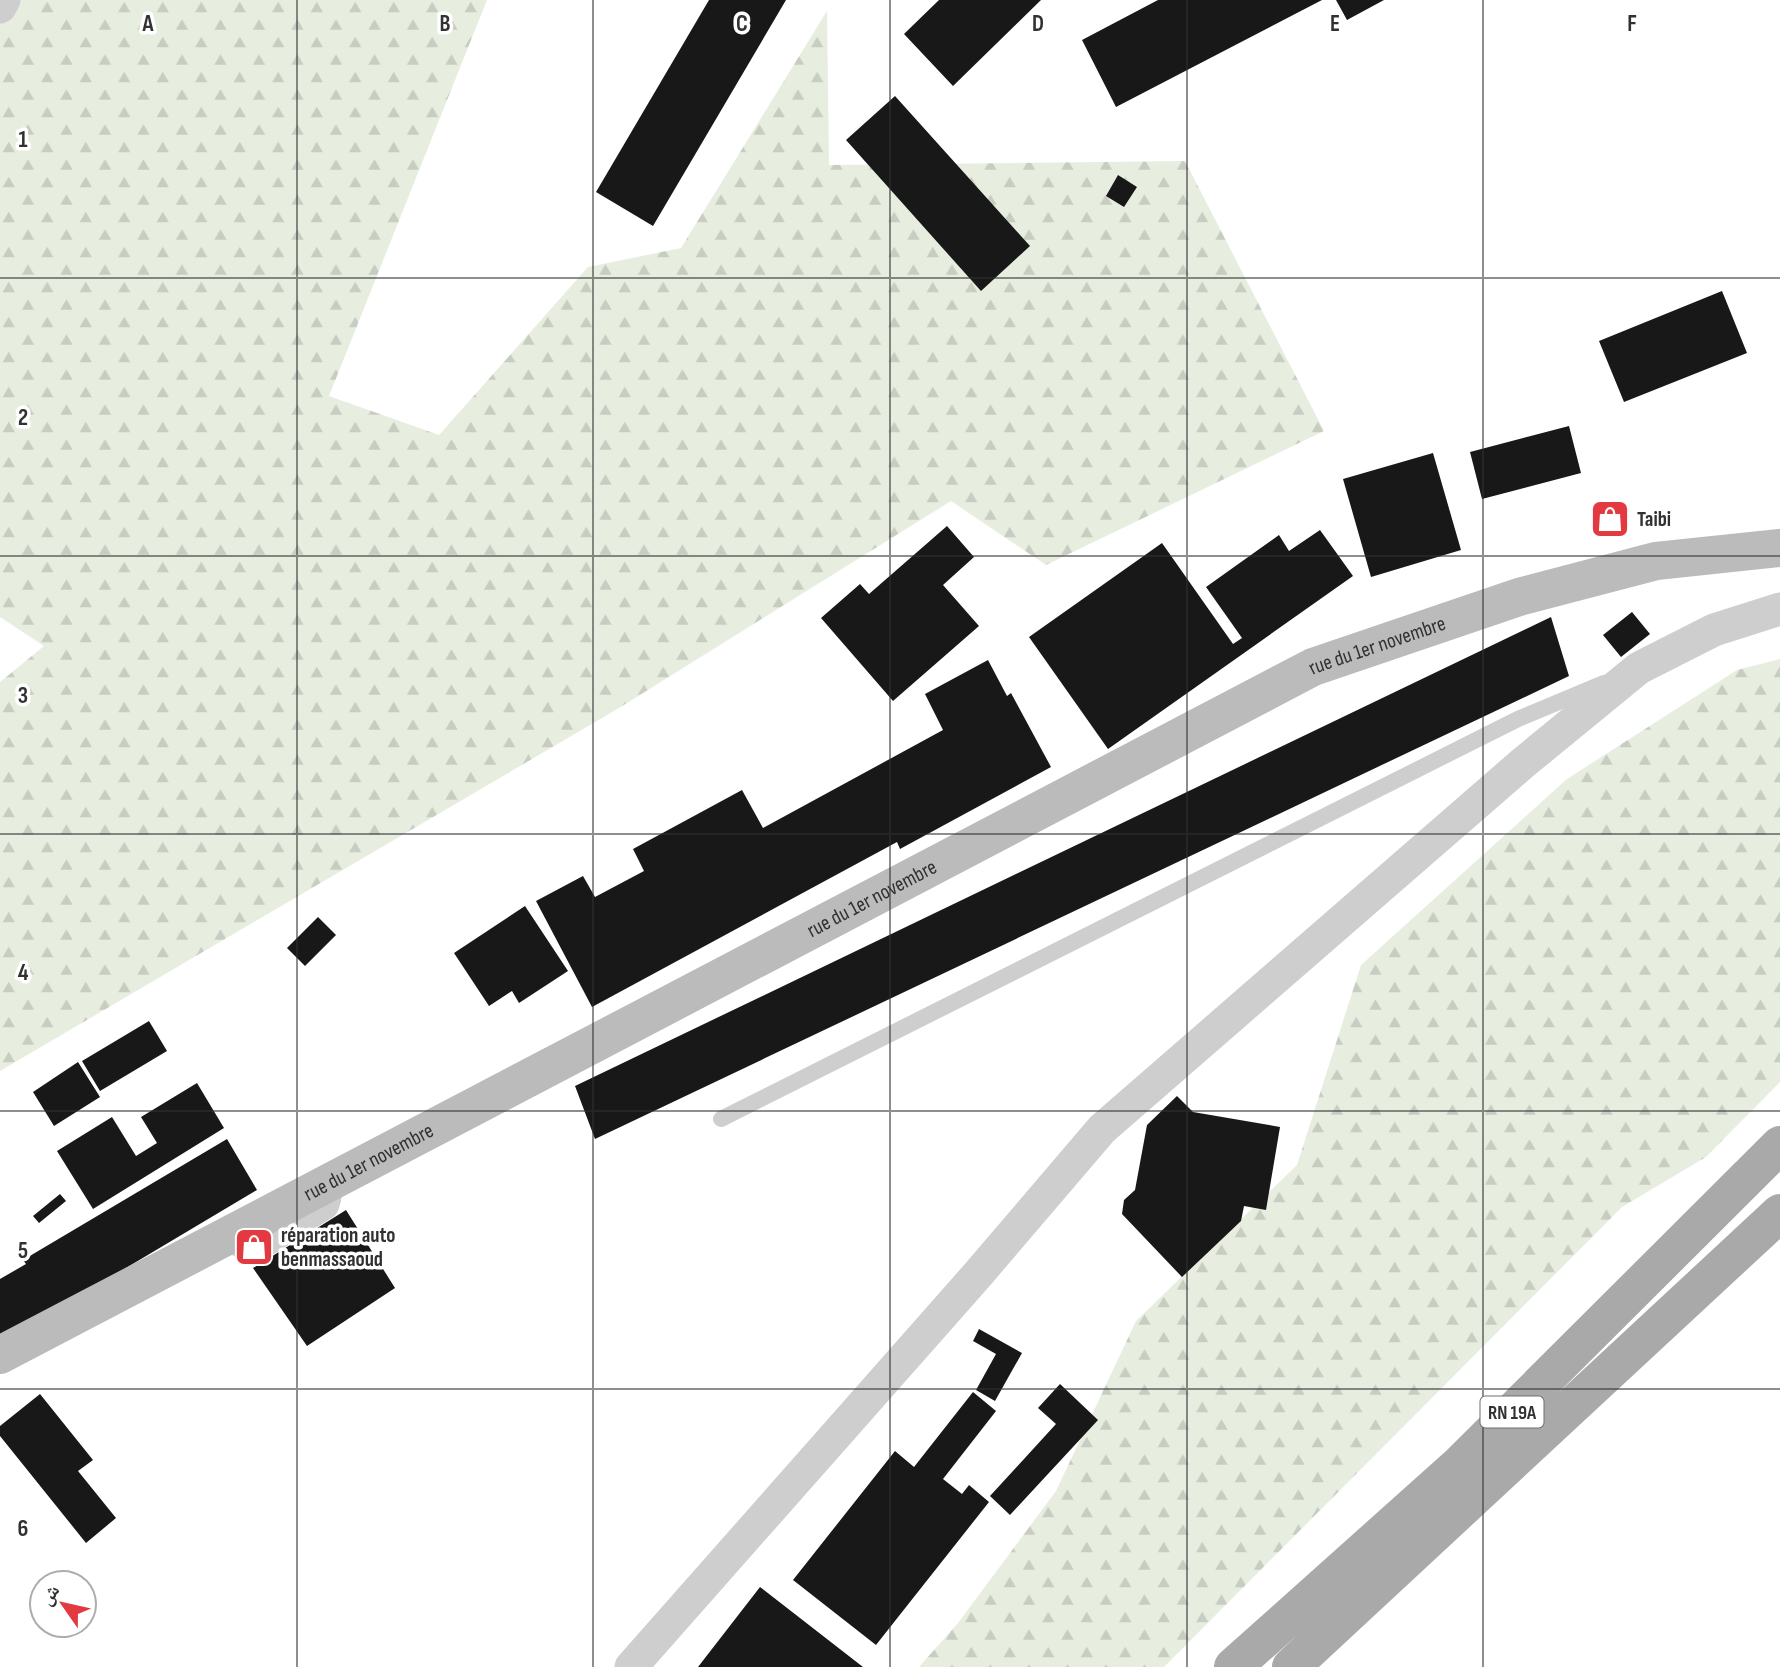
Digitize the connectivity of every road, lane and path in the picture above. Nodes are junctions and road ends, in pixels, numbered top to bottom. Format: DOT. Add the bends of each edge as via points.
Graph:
graph roads {
  1 [pos="4,0"];
  2 [pos="0,7"];
  3 [pos="1780,548"];
  4 [pos="1780,609"];
  5 [pos="1639,668"];
  6 [pos="721,1119"];
  7 [pos="1780,1145"];
  8 [pos="1780,1213"];
  9 [pos="1780,1237"];
  10 [pos="1714,1275"];
  11 [pos="0,1355"];
  12 [pos="631,1667"];
  13 [pos="1233,1667"];
  14 [pos="1292,1667"];
  1 -- 2 [label="street"];
  3 -- 11 [label="main road, rue du 1er novembre" via="1656,561 1519,597 1313,667"];
  4 -- 5 [label="street" via="1714,630"];
  5 -- 6 [label="lane" via="1518,719"];
  5 -- 12 [label="street" via="1102,1129"];
  7 -- 13 [label="main road, RN 19A" via="1459,1465"];
  8 -- 10 [label="main road"];
  9 -- 10 [label="main road"];
  10 -- 14 [label="main road, RN 19A"];
}
